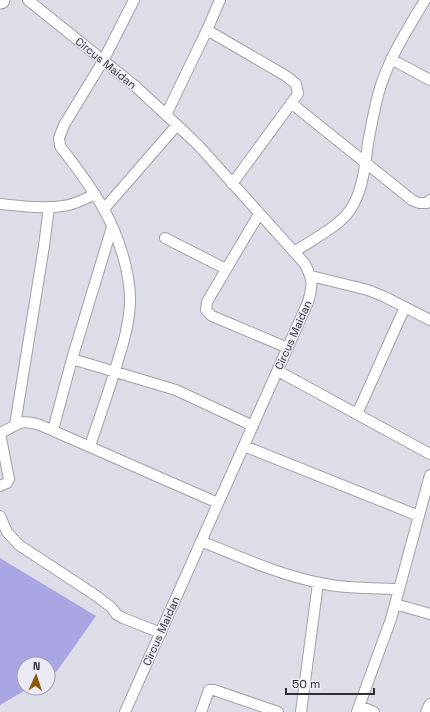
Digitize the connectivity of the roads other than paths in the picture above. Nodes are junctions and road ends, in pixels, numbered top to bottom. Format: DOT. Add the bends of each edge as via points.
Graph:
graph roads {
  1 [pos="28,0"];
  2 [pos="134,0"];
  3 [pos="220,0"];
  4 [pos="425,0"];
  5 [pos="207,30"];
  6 [pos="391,59"];
  7 [pos="103,61"];
  8 [pos="430,80"];
  9 [pos="291,103"];
  10 [pos="166,115"];
  11 [pos="178,125"];
  12 [pos="366,162"];
  13 [pos="232,184"];
  14 [pos="95,194"];
  15 [pos="430,200"];
  16 [pos="0,204"];
  17 [pos="49,207"];
  18 [pos="104,210"];
  19 [pos="259,214"];
  20 [pos="112,227"];
  21 [pos="166,238"];
  22 [pos="294,252"];
  23 [pos="226,269"];
  24 [pos="311,276"];
  25 [pos="405,307"];
  26 [pos="430,320"];
  27 [pos="288,348"];
  28 [pos="72,359"];
  29 [pos="278,371"];
  30 [pos="115,372"];
  31 [pos="356,414"];
  32 [pos="15,425"];
  33 [pos="253,426"];
  34 [pos="53,430"];
  35 [pos="0,433"];
  36 [pos="90,446"];
  37 [pos="244,446"];
  38 [pos="430,454"];
  39 [pos="430,475"];
  40 [pos="0,486"];
  41 [pos="218,503"];
  42 [pos="0,516"];
  43 [pos="420,516"];
  44 [pos="201,541"];
  45 [pos="318,583"];
  46 [pos="399,589"];
  47 [pos="396,604"];
  48 [pos="430,614"];
  49 [pos="161,633"];
  50 [pos="430,704"];
  51 [pos="358,709"];
  52 [pos="127,712"];
  53 [pos="201,712"];
  54 [pos="278,712"];
  55 [pos="300,712"];
  56 [pos="374,712"];
  57 [pos="426,712"];
  1 -- 7 [label="street, Circus Maidan"];
  2 -- 7 [label="street"];
  3 -- 5 [label="street"];
  4 -- 6 [label="street"];
  5 -- 9 [label="street" via="296,84 298,94"];
  5 -- 10 [label="street"];
  6 -- 8 [label="street"];
  6 -- 12 [label="street" via="378,94"];
  7 -- 10 [label="street, Circus Maidan"];
  7 -- 14 [label="street" via="64,125 59,138 60,146"];
  9 -- 12 [label="street"];
  9 -- 13 [label="street"];
  10 -- 11 [label="street, Circus Maidan"];
  11 -- 13 [label="street, Circus Maidan"];
  11 -- 18 [label="street"];
  12 -- 15 [label="street" via="412,200 419,203"];
  12 -- 22 [label="street" via="358,194 350,210 342,220"];
  13 -- 19 [label="street, Circus Maidan"];
  14 -- 17 [label="street" via="64,206"];
  14 -- 18 [label="street"];
  16 -- 17 [label="street"];
  17 -- 32 [label="street"];
  18 -- 20 [label="street"];
  19 -- 22 [label="street, Circus Maidan"];
  19 -- 23 [label="street"];
  20 -- 28 [label="street"];
  20 -- 30 [label="street" via="122,252 130,302 124,342"];
  21 -- 23 [label="street"];
  22 -- 24 [label="street, Circus Maidan" via="305,264"];
  23 -- 27 [label="street" via="207,302 206,310 212,316"];
  24 -- 25 [label="street" via="368,290"];
  24 -- 27 [label="street, Circus Maidan" via="312,290"];
  25 -- 26 [label="street"];
  25 -- 31 [label="street"];
  27 -- 29 [label="street, Circus Maidan"];
  28 -- 30 [label="street"];
  28 -- 34 [label="street"];
  29 -- 31 [label="street"];
  29 -- 33 [label="street, Circus Maidan"];
  30 -- 33 [label="street" via="176,390"];
  30 -- 36 [label="street"];
  31 -- 38 [label="street"];
  32 -- 34 [label="street" via="29,421"];
  32 -- 35 [label="street"];
  33 -- 37 [label="street, Circus Maidan"];
  34 -- 36 [label="street"];
  35 -- 40 [label="street" via="9,479"];
  36 -- 41 [label="street"];
  37 -- 41 [label="street, Circus Maidan"];
  37 -- 43 [label="street"];
  39 -- 43 [label="street"];
  41 -- 44 [label="street, Circus Maidan"];
  42 -- 49 [label="street" via="7,532 19,545 95,595 116,614"];
  43 -- 46 [label="street"];
  44 -- 45 [label="street" via="287,575"];
  44 -- 49 [label="street, Circus Maidan"];
  45 -- 46 [label="street"];
  45 -- 55 [label="street"];
  46 -- 47 [label="street"];
  47 -- 48 [label="street"];
  47 -- 51 [label="street"];
  49 -- 52 [label="street, Circus Maidan"];
  50 -- 57 [label="street"];
  51 -- 56 [label="street"];
  53 -- 54 [label="street" via="209,690 214,690"];
}
